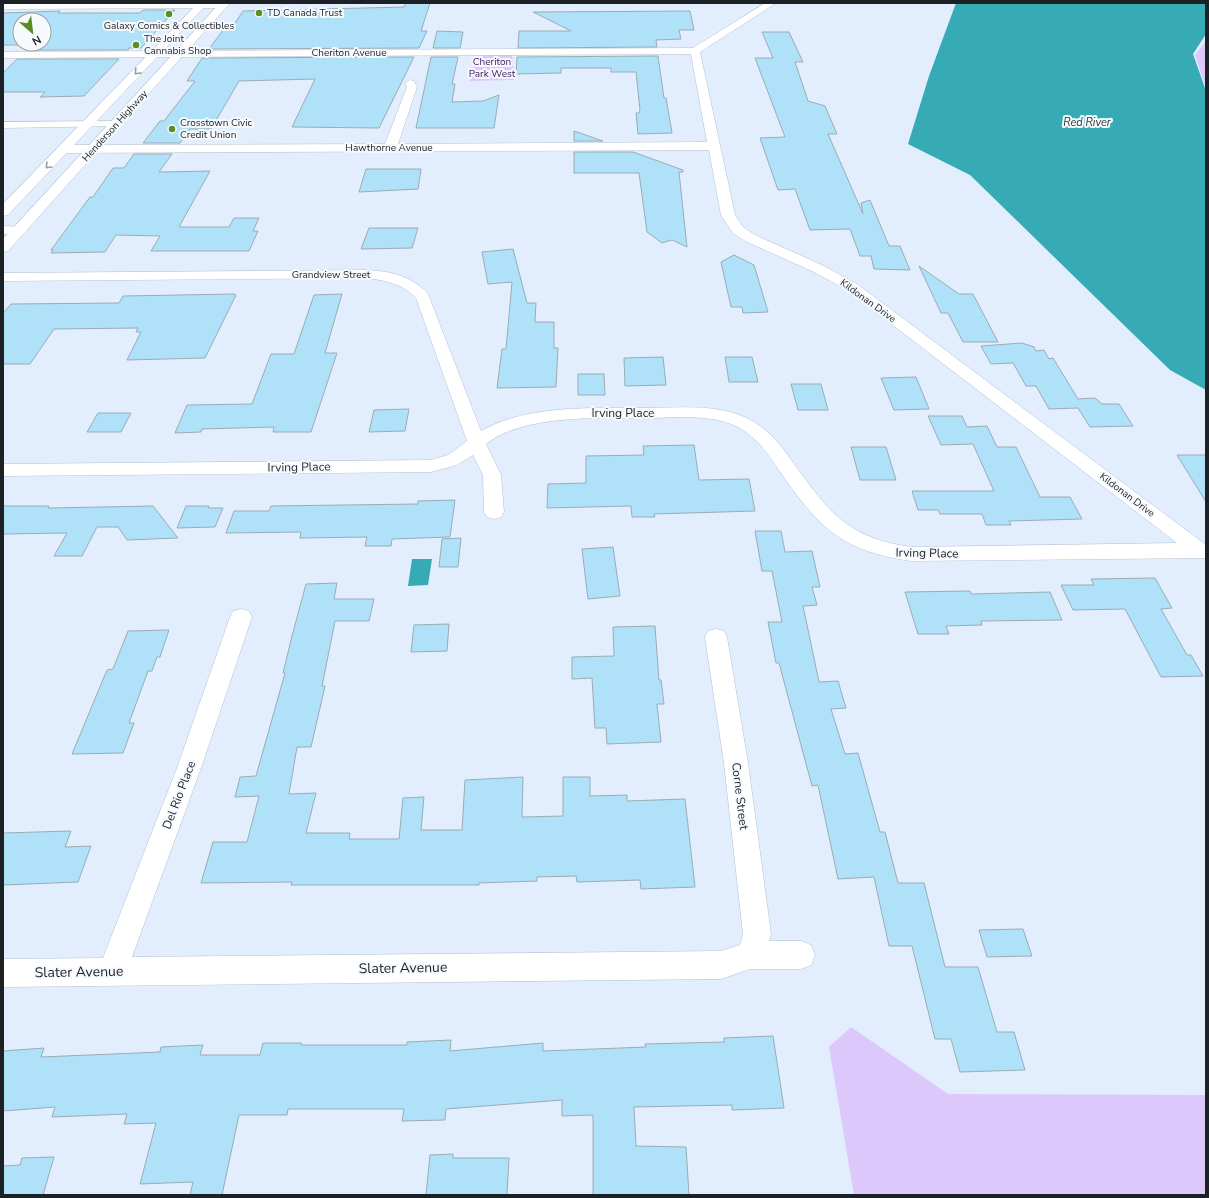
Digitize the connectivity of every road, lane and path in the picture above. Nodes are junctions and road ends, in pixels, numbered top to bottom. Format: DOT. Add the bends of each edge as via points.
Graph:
graph roads {
  1 [pos="771,3"];
  2 [pos="202,4"];
  3 [pos="224,4"];
  4 [pos="3,6"];
  5 [pos="695,51"];
  6 [pos="154,54"];
  7 [pos="180,54"];
  8 [pos="3,55"];
  9 [pos="410,84"];
  10 [pos="88,124"];
  11 [pos="116,124"];
  12 [pos="3,125"];
  13 [pos="715,146"];
  14 [pos="390,148"];
  15 [pos="64,149"];
  16 [pos="93,150"];
  17 [pos="3,212"];
  18 [pos="3,230"];
  19 [pos="20,230"];
  20 [pos="3,248"];
  21 [pos="3,277"];
  22 [pos="477,441"];
  23 [pos="3,470"];
  24 [pos="494,512"];
  25 [pos="1202,553"];
  26 [pos="241,617"];
  27 [pos="716,638"];
  28 [pos="801,954"];
  29 [pos="750,955"];
  30 [pos="112,972"];
  31 [pos="3,973"];
  1 -- 5 [label="street"];
  2 -- 3 [label="street"];
  2 -- 4 [label="street"];
  2 -- 6 [label="main road, Henderson Highway"];
  3 -- 7 [label="main road, Henderson Highway"];
  5 -- 7 [label="street, Cheriton Avenue"];
  5 -- 13 [label="street, Kildonan Drive"];
  6 -- 7 [label="street, Cheriton Avenue"];
  6 -- 8 [label="street, Cheriton Avenue"];
  6 -- 10 [label="main road, Henderson Highway, one-way"];
  7 -- 11 [label="main road, Henderson Highway"];
  9 -- 14 [label="street" via="412,87"];
  10 -- 11 [label="street"];
  10 -- 12 [label="street"];
  10 -- 15 [label="main road, Henderson Highway"];
  11 -- 16 [label="main road, Henderson Highway"];
  13 -- 14 [label="street, Hawthorne Avenue"];
  13 -- 25 [label="street, Kildonan Drive" via="728,215 738,230 757,242 820,269 852,287"];
  14 -- 16 [label="street, Hawthorne Avenue"];
  15 -- 16 [label="street, Hawthorne Avenue"];
  15 -- 17 [label="main road, Henderson Highway, one-way"];
  16 -- 19 [label="main road, Henderson Highway"];
  18 -- 19 [label="street"];
  19 -- 20 [label="main road, Henderson Highway"];
  21 -- 22 [label="street, Grandview Street" via="364,274 400,280 412,285 423,297"];
  22 -- 23 [label="street, Irving Place" via="455,459 431,466"];
  22 -- 24 [label="street, Grandview Street" via="492,475"];
  22 -- 25 [label="street, Irving Place" via="506,427 568,414 710,414 734,419 755,429 770,443 812,503 833,526 862,544 879,549 911,554"];
  26 -- 30 [label="street, Del Rio Place" via="189,768"];
  27 -- 29 [label="street, Corne Street" via="736,763 757,934"];
  28 -- 29 [label="street, Slater Avenue"];
  29 -- 30 [label="street, Slater Avenue" via="721,965"];
  30 -- 31 [label="street, Slater Avenue"];
}
